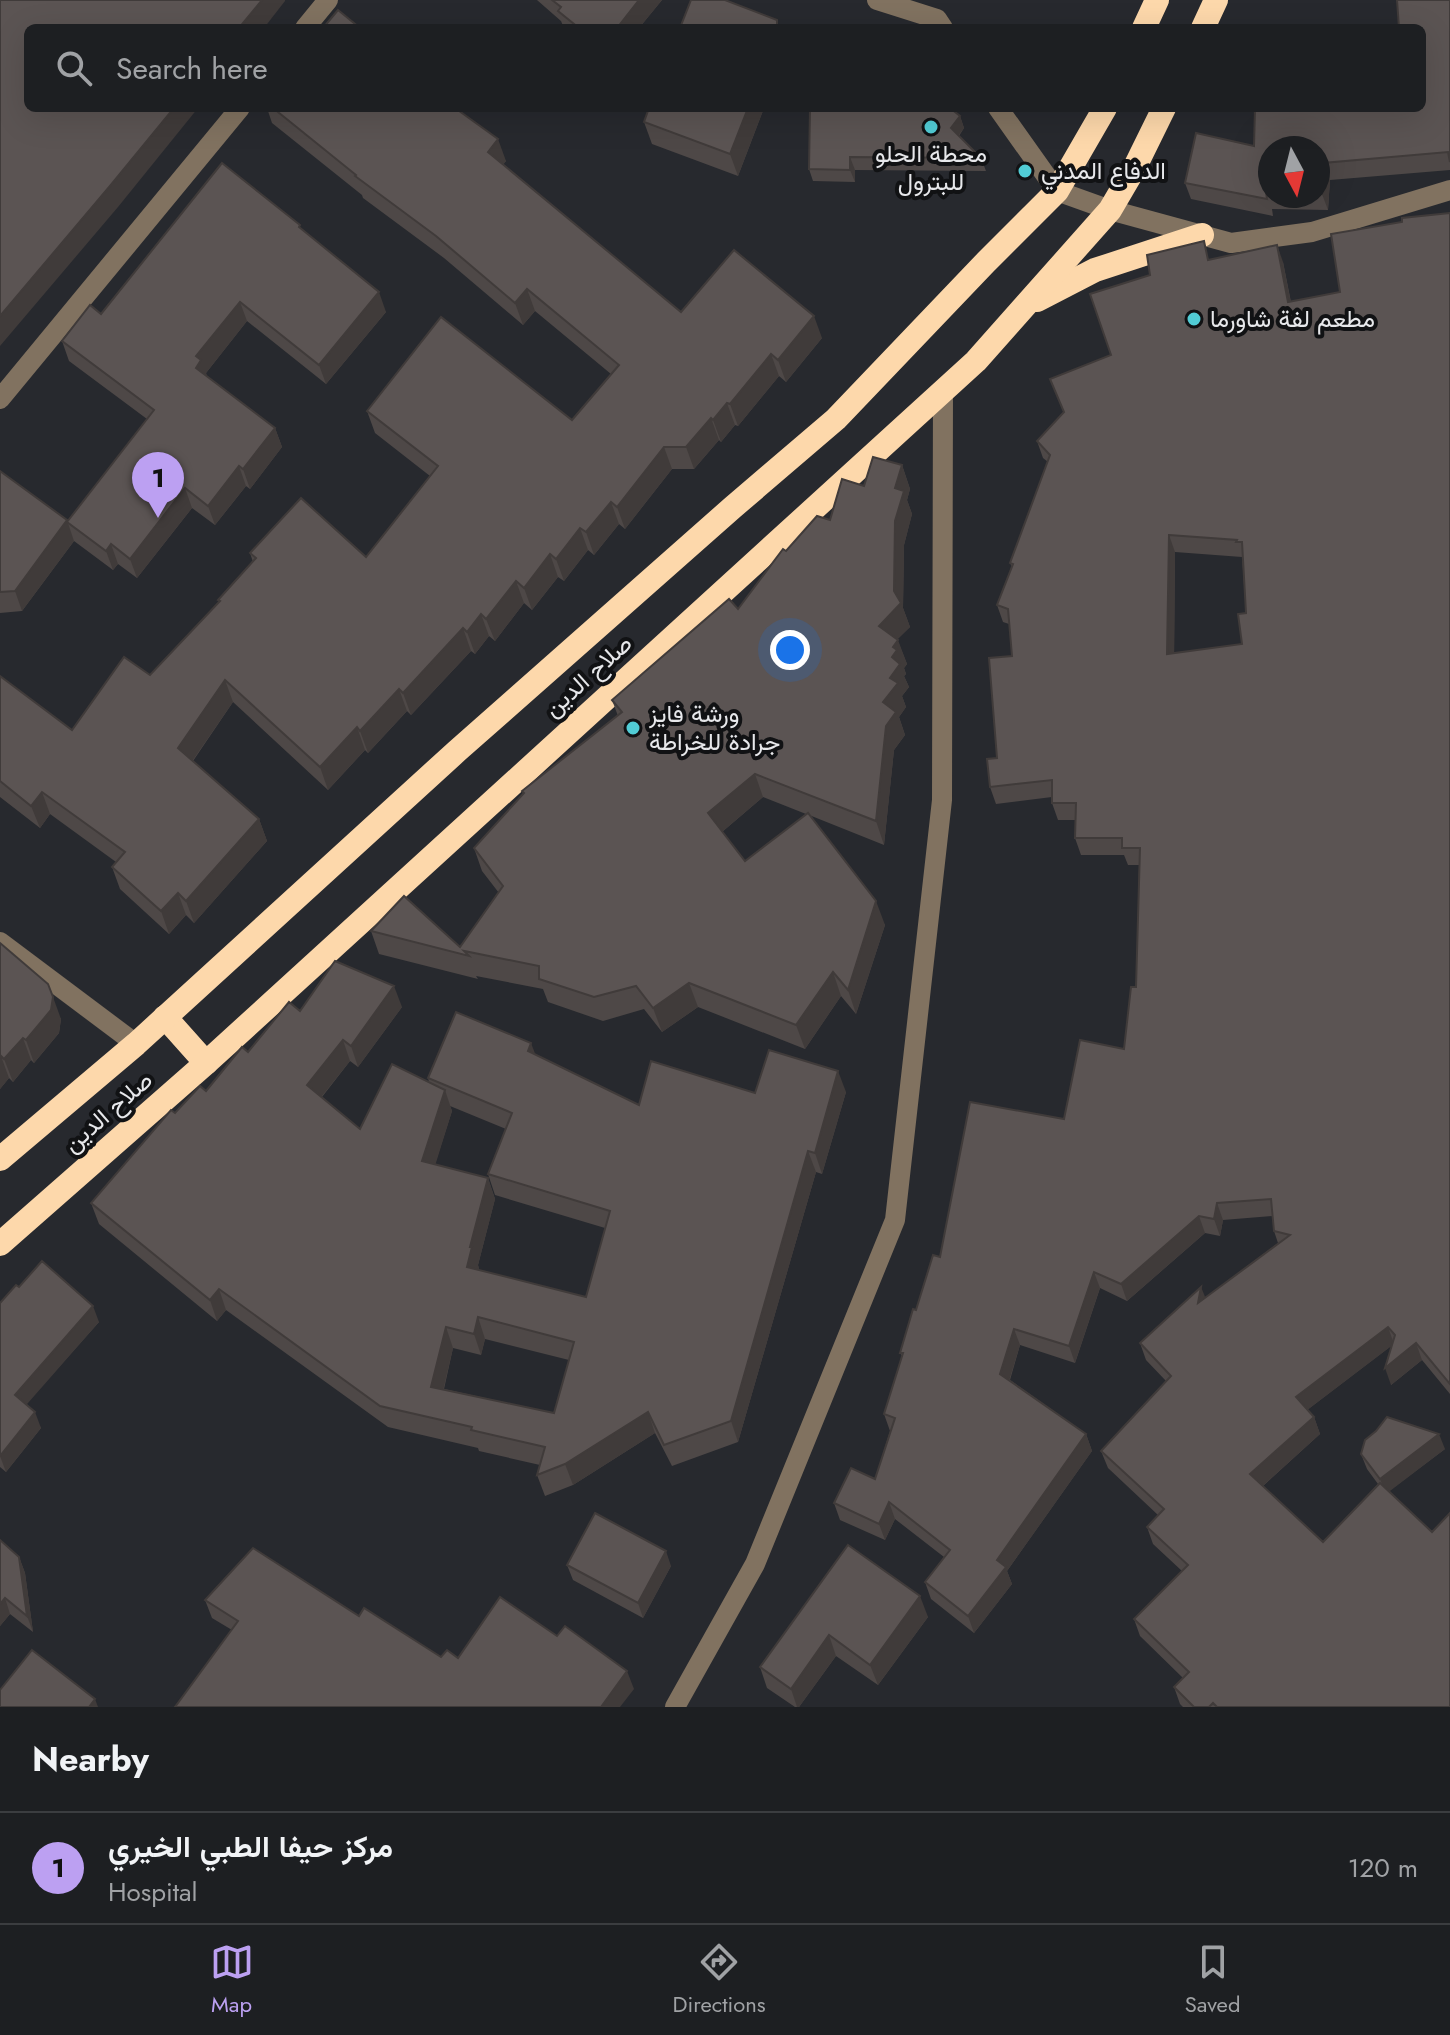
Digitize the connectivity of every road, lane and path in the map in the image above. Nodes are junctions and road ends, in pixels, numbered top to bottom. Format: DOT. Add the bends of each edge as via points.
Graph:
graph roads {
  1 [pos="328,0"];
  2 [pos="877,0"];
  3 [pos="1157,0"];
  4 [pos="1216,0"];
  5 [pos="940,16"];
  6 [pos="308,24"];
  7 [pos="1146,24"];
  8 [pos="1205,24"];
  9 [pos="237,112"];
  10 [pos="1001,112"];
  11 [pos="1103,112"];
  12 [pos="1162,112"];
  13 [pos="1450,190"];
  14 [pos="1057,191"];
  15 [pos="1110,210"];
  16 [pos="1202,235"];
  17 [pos="1024,307"];
  18 [pos="943,392"];
  19 [pos="0,399"];
  20 [pos="0,942"];
  21 [pos="165,1017"];
  22 [pos="136,1044"];
  23 [pos="206,1063"];
  24 [pos="0,1159"];
  25 [pos="0,1244"];
  26 [pos="675,1707"];
  1 -- 6 [label="street"];
  2 -- 5 [label="street"];
  3 -- 7 [label="highway"];
  4 -- 8 [label="highway"];
  9 -- 19 [label="street"];
  10 -- 14 [label="street"];
  11 -- 14 [label="highway, صلاح الدين"];
  12 -- 15 [label="highway, صلاح الدين"];
  13 -- 16 [label="street" via="1312,232 1231,243"];
  14 -- 15 [label="street"];
  14 -- 21 [label="highway, صلاح الدين" via="836,419 457,751"];
  15 -- 16 [label="street"];
  15 -- 17 [label="highway, صلاح الدين"];
  16 -- 17 [label="highway" via="1095,270"];
  17 -- 18 [label="highway, صلاح الدين"];
  18 -- 23 [label="highway, صلاح الدين"];
  18 -- 26 [label="street" via="942,800 895,1220 755,1564"];
  20 -- 22 [label="street"];
  21 -- 22 [label="highway, صلاح الدين"];
  21 -- 23 [label="highway"];
  22 -- 24 [label="highway, صلاح الدين"];
  23 -- 25 [label="highway, صلاح الدين"];
}
